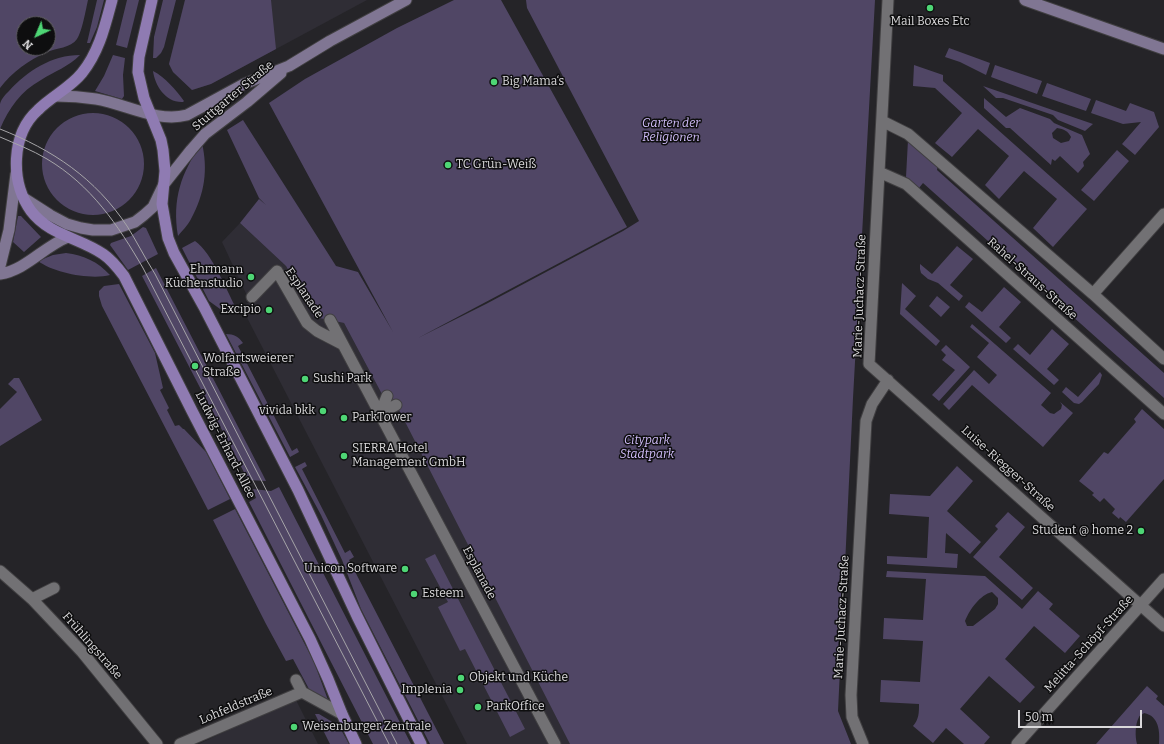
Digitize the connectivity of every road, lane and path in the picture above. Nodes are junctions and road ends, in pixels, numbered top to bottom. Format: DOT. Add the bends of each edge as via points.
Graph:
graph roads {
  1 [pos="112,0"];
  2 [pos="152,0"];
  3 [pos="406,0"];
  4 [pos="888,0"];
  5 [pos="1025,0"];
  6 [pos="1164,49"];
  7 [pos="289,66"];
  8 [pos="56,96"];
  9 [pos="149,113"];
  10 [pos="882,121"];
  11 [pos="16,172"];
  12 [pos="878,172"];
  13 [pos="164,184"];
  14 [pos="25,199"];
  15 [pos="1164,214"];
  16 [pos="68,237"];
  17 [pos="0,266"];
  18 [pos="0,274"];
  19 [pos="1093,294"];
  20 [pos="252,297"];
  21 [pos="330,320"];
  22 [pos="342,344"];
  23 [pos="1164,359"];
  24 [pos="888,380"];
  25 [pos="388,396"];
  26 [pos="396,405"];
  27 [pos="380,414"];
  28 [pos="1164,414"];
  29 [pos="0,571"];
  30 [pos="1164,579"];
  31 [pos="54,588"];
  32 [pos="32,599"];
  33 [pos="1141,605"];
  34 [pos="1164,626"];
  35 [pos="296,680"];
  36 [pos="302,692"];
  37 [pos="342,714"];
  38 [pos="157,744"];
  39 [pos="180,744"];
  40 [pos="356,744"];
  41 [pos="421,744"];
  42 [pos="555,744"];
  43 [pos="863,744"];
  44 [pos="1017,744"];
  1 -- 8 [label="main road" via="102,37 91,60 76,80"];
  2 -- 9 [label="main road" via="140,51 138,72"];
  3 -- 7 [label="main road, Stuttgarter Straße"];
  4 -- 10 [label="street, Marie-Juchacz-Straße"];
  5 -- 6 [label="main road"];
  7 -- 9 [label="main road, Stuttgarter Straße" via="244,84 187,115 170,118"];
  7 -- 13 [label="main road, Stuttgarter Straße" via="205,134"];
  8 -- 9 [label="main road" via="97,99"];
  8 -- 11 [label="main road, Ludwig-Erhard-Allee" via="37,111 27,125 18,145"];
  9 -- 13 [label="main road" via="163,150"];
  10 -- 12 [label="street, Marie-Juchacz-Straße"];
  10 -- 19 [label="street" via="908,134"];
  11 -- 14 [label="main road, Ludwig-Erhard-Allee"];
  11 -- 17 [label="main road" via="9,230"];
  12 -- 24 [label="street, Marie-Juchacz-Straße" via="869,364"];
  12 -- 28 [label="street, Rahel-Straus-Straße" via="906,184"];
  13 -- 14 [label="main road" via="153,206 144,215 127,225 111,230 93,230 67,224"];
  13 -- 41 [label="main road" via="162,204 172,249 298,490"];
  14 -- 16 [label="main road, Ludwig-Erhard-Allee" via="30,210 38,218"];
  15 -- 19 [label="street"];
  16 -- 18 [label="main road" via="48,247 11,273"];
  16 -- 37 [label="main road, Ludwig-Erhard-Allee" via="103,253 124,276 310,639"];
  19 -- 23 [label="street"];
  20 -- 22 [label="street, Esplanade" via="277,271 307,323"];
  21 -- 22 [label="street, Esplanade"];
  22 -- 27 [label="street, Esplanade"];
  24 -- 33 [label="street, Luise-Riegger-Straße"];
  24 -- 43 [label="street, Marie-Juchacz-Straße" via="872,404 866,421 850,695 852,717"];
  25 -- 27 [label="street"];
  26 -- 27 [label="street"];
  27 -- 42 [label="street, Esplanade"];
  29 -- 32 [label="street, Frühlingstraße"];
  30 -- 33 [label="street, Melitta-Schöpf-Straße"];
  31 -- 32 [label="street"];
  32 -- 38 [label="street, Frühlingstraße" via="82,652"];
  33 -- 34 [label="street, Luise-Riegger-Straße"];
  33 -- 44 [label="street, Melitta-Schöpf-Straße"];
  35 -- 36 [label="street"];
  36 -- 37 [label="street"];
  36 -- 39 [label="street, Lohfeldstraße"];
  37 -- 40 [label="main road, Ludwig-Erhard-Allee"];
}
